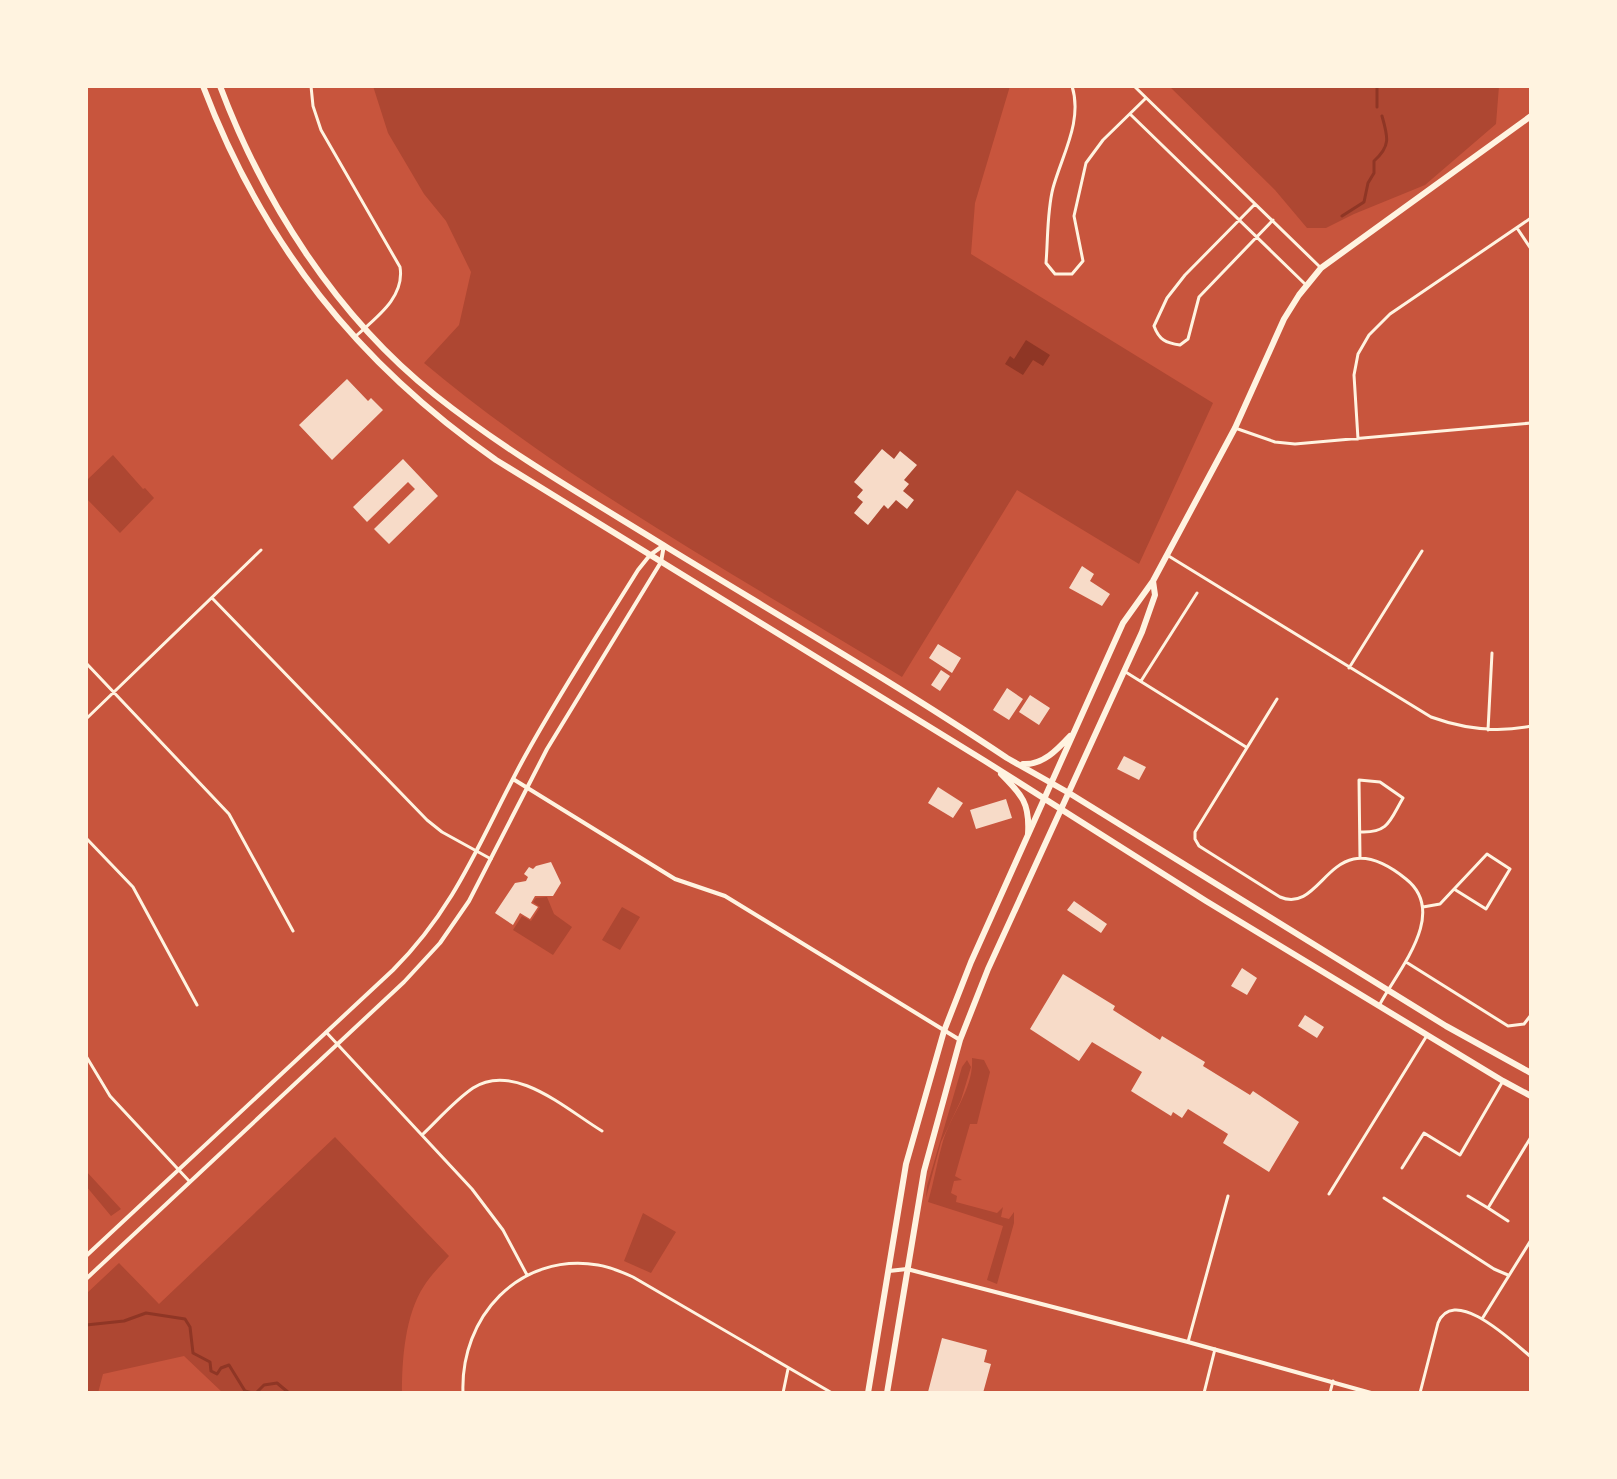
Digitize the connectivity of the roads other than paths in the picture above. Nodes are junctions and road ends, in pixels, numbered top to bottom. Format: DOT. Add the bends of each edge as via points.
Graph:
graph roads {
  1 [pos="203,86"];
  2 [pos="220,86"];
  3 [pos="311,86"];
  4 [pos="1072,86"];
  5 [pos="1134,86"];
  6 [pos="1146,98"];
  7 [pos="1130,114"];
  8 [pos="1531,116"];
  9 [pos="1255,204"];
  10 [pos="1531,218"];
  11 [pos="1239,220"];
  12 [pos="1273,220"];
  13 [pos="1517,228"];
  14 [pos="1256,237"];
  15 [pos="1531,249"];
  16 [pos="1321,268"];
  17 [pos="1306,285"];
  18 [pos="365,328"];
  19 [pos="354,338"];
  20 [pos="1531,423"];
  21 [pos="1235,428"];
  22 [pos="1358,439"];
  23 [pos="664,545"];
  24 [pos="261,550"];
  25 [pos="1422,551"];
  26 [pos="650,555"];
  27 [pos="1167,555"];
  28 [pos="661,562"];
  29 [pos="1153,581"];
  30 [pos="1197,593"];
  31 [pos="212,598"];
  32 [pos="1492,653"];
  33 [pos="86,663"];
  34 [pos="1349,668"];
  35 [pos="1124,671"];
  36 [pos="1141,681"];
  37 [pos="114,692"];
  38 [pos="1277,699"];
  39 [pos="86,719"];
  40 [pos="1531,726"];
  41 [pos="1488,730"];
  42 [pos="1075,731"];
  43 [pos="1246,747"];
  44 [pos="1007,758"];
  45 [pos="994,767"];
  46 [pos="513,779"];
  47 [pos="1051,783"];
  48 [pos="527,787"];
  49 [pos="1069,793"];
  50 [pos="1045,799"];
  51 [pos="1061,809"];
  52 [pos="1361,832"];
  53 [pos="1028,837"];
  54 [pos="86,838"];
  55 [pos="477,851"];
  56 [pos="1360,858"];
  57 [pos="491,859"];
  58 [pos="1454,889"];
  59 [pos="1423,907"];
  60 [pos="293,931"];
  61 [pos="1405,962"];
  62 [pos="1388,989"];
  63 [pos="197,1005"];
  64 [pos="1378,1006"];
  65 [pos="1531,1015"];
  66 [pos="944,1031"];
  67 [pos="326,1032"];
  68 [pos="1427,1036"];
  69 [pos="960,1040"];
  70 [pos="337,1044"];
  71 [pos="86,1056"];
  72 [pos="1531,1073"];
  73 [pos="1503,1081"];
  74 [pos="1531,1096"];
  75 [pos="602,1131"];
  76 [pos="422,1135"];
  77 [pos="1531,1137"];
  78 [pos="1402,1168"];
  79 [pos="178,1170"];
  80 [pos="190,1182"];
  81 [pos="1329,1194"];
  82 [pos="1228,1196"];
  83 [pos="1468,1196"];
  84 [pos="1384,1198"];
  85 [pos="1488,1208"];
  86 [pos="1508,1221"];
  87 [pos="1531,1240"];
  88 [pos="86,1256"];
  89 [pos="907,1269"];
  90 [pos="887,1272"];
  91 [pos="528,1275"];
  92 [pos="1508,1275"];
  93 [pos="86,1279"];
  94 [pos="1482,1319"];
  95 [pos="1188,1342"];
  96 [pos="1215,1349"];
  97 [pos="1531,1357"];
  98 [pos="789,1368"];
  99 [pos="1333,1381"];
  100 [pos="463,1393"];
  101 [pos="783,1393"];
  102 [pos="832,1393"];
  103 [pos="868,1393"];
  104 [pos="887,1393"];
  105 [pos="1204,1393"];
  106 [pos="1330,1393"];
  107 [pos="1371,1393"];
  108 [pos="1420,1393"];
  1 -- 19 [label="main road" via="260,209 302,274"];
  2 -- 18 [label="main road" via="276,207"];
  3 -- 18 [label="street" via="321,130 400,267 398,291"];
  4 -- 7 [label="street" via="1072,134 1052,191 1046,263 1055,274 1072,274 1083,261 1074,216 1086,163"];
  5 -- 6 [label="street"];
  6 -- 7 [label="street"];
  6 -- 9 [label="street"];
  7 -- 11 [label="street"];
  8 -- 16 [label="main road"];
  9 -- 11 [label="street"];
  9 -- 12 [label="street"];
  10 -- 13 [label="street"];
  11 -- 14 [label="street"];
  11 -- 14 [label="street" via="1167,298 1154,326 1157,336 1180,345 1188,339 1199,297"];
  12 -- 14 [label="street"];
  12 -- 16 [label="street"];
  13 -- 15 [label="street"];
  13 -- 22 [label="street" via="1390,314 1369,335 1354,375"];
  14 -- 17 [label="street"];
  16 -- 17 [label="main road"];
  17 -- 21 [label="main road" via="1284,319"];
  18 -- 19 [label="street"];
  18 -- 23 [label="main road" via="479,429"];
  19 -- 26 [label="main road" via="432,413 484,452"];
  20 -- 22 [label="street"];
  21 -- 22 [label="street" via="1285,444"];
  21 -- 27 [label="main road"];
  23 -- 26 [label="street"];
  23 -- 28 [label="street"];
  23 -- 44 [label="main road"];
  24 -- 31 [label="street"];
  25 -- 34 [label="street"];
  26 -- 28 [label="main road"];
  26 -- 46 [label="street"];
  27 -- 29 [label="main road"];
  27 -- 34 [label="street"];
  28 -- 45 [label="main road"];
  28 -- 48 [label="street"];
  29 -- 35 [label="main road" via="1155,595"];
  29 -- 42 [label="main road" via="1123,623"];
  30 -- 36 [label="street"];
  31 -- 37 [label="street"];
  31 -- 55 [label="street" via="418,812"];
  32 -- 41 [label="street"];
  33 -- 37 [label="street"];
  34 -- 41 [label="street" via="1431,717"];
  35 -- 36 [label="street"];
  35 -- 49 [label="main road"];
  36 -- 43 [label="street"];
  37 -- 39 [label="street"];
  37 -- 60 [label="street" via="229,814"];
  38 -- 43 [label="street"];
  40 -- 41 [label="street"];
  42 -- 44 [label="main road" via="1053,754 1033,764"];
  42 -- 47 [label="main road"];
  43 -- 56 [label="street" via="1195,832 1199,846 1291,900 1305,897 1340,863"];
  44 -- 47 [label="main road"];
  45 -- 50 [label="main road"];
  45 -- 53 [label="main road" via="1026,804"];
  46 -- 48 [label="street"];
  46 -- 55 [label="street"];
  47 -- 49 [label="main road"];
  47 -- 50 [label="main road"];
  48 -- 57 [label="street"];
  48 -- 66 [label="street" via="675,879 725,896"];
  49 -- 51 [label="main road"];
  49 -- 62 [label="main road"];
  50 -- 51 [label="main road"];
  50 -- 53 [label="main road"];
  51 -- 64 [label="main road"];
  51 -- 69 [label="main road"];
  52 -- 52 [label="street" via="1359,780 1380,782 1403,798 1386,827"];
  52 -- 56 [label="street"];
  53 -- 66 [label="main road"];
  54 -- 63 [label="street" via="133,887"];
  55 -- 57 [label="street"];
  55 -- 67 [label="street" via="428,933"];
  56 -- 59 [label="street" via="1408,880"];
  57 -- 70 [label="street" via="440,943"];
  58 -- 58 [label="street" via="1487,854 1510,869 1486,909"];
  58 -- 59 [label="street" via="1440,904"];
  59 -- 61 [label="street" via="1420,931"];
  61 -- 62 [label="street"];
  61 -- 65 [label="street" via="1508,1026 1524,1024"];
  62 -- 64 [label="street"];
  62 -- 72 [label="main road"];
  64 -- 68 [label="main road"];
  66 -- 69 [label="street"];
  66 -- 90 [label="main road" via="906,1164"];
  67 -- 70 [label="street"];
  67 -- 79 [label="street"];
  68 -- 73 [label="main road"];
  68 -- 81 [label="street"];
  69 -- 89 [label="main road" via="924,1171"];
  70 -- 76 [label="street"];
  70 -- 80 [label="street"];
  71 -- 79 [label="street" via="110,1096"];
  73 -- 74 [label="main road"];
  73 -- 78 [label="street" via="1460,1155 1424,1133"];
  75 -- 76 [label="street" via="526,1084 502,1079 475,1087"];
  76 -- 91 [label="street" via="491,1212"];
  77 -- 85 [label="street"];
  79 -- 80 [label="street"];
  79 -- 88 [label="street"];
  80 -- 93 [label="street"];
  82 -- 95 [label="street"];
  83 -- 85 [label="street"];
  84 -- 92 [label="street"];
  85 -- 86 [label="street"];
  87 -- 92 [label="street"];
  89 -- 90 [label="street"];
  89 -- 95 [label="street"];
  89 -- 104 [label="main road"];
  90 -- 103 [label="main road"];
  91 -- 98 [label="street" via="563,1264 607,1267"];
  91 -- 100 [label="street" via="500,1294 473,1331 464,1361"];
  92 -- 94 [label="street"];
  94 -- 97 [label="street"];
  94 -- 108 [label="street" via="1462,1309 1442,1314"];
  95 -- 96 [label="street"];
  96 -- 99 [label="street"];
  96 -- 105 [label="street"];
  98 -- 101 [label="street"];
  98 -- 102 [label="street"];
  99 -- 106 [label="street"];
  99 -- 107 [label="street"];
}
